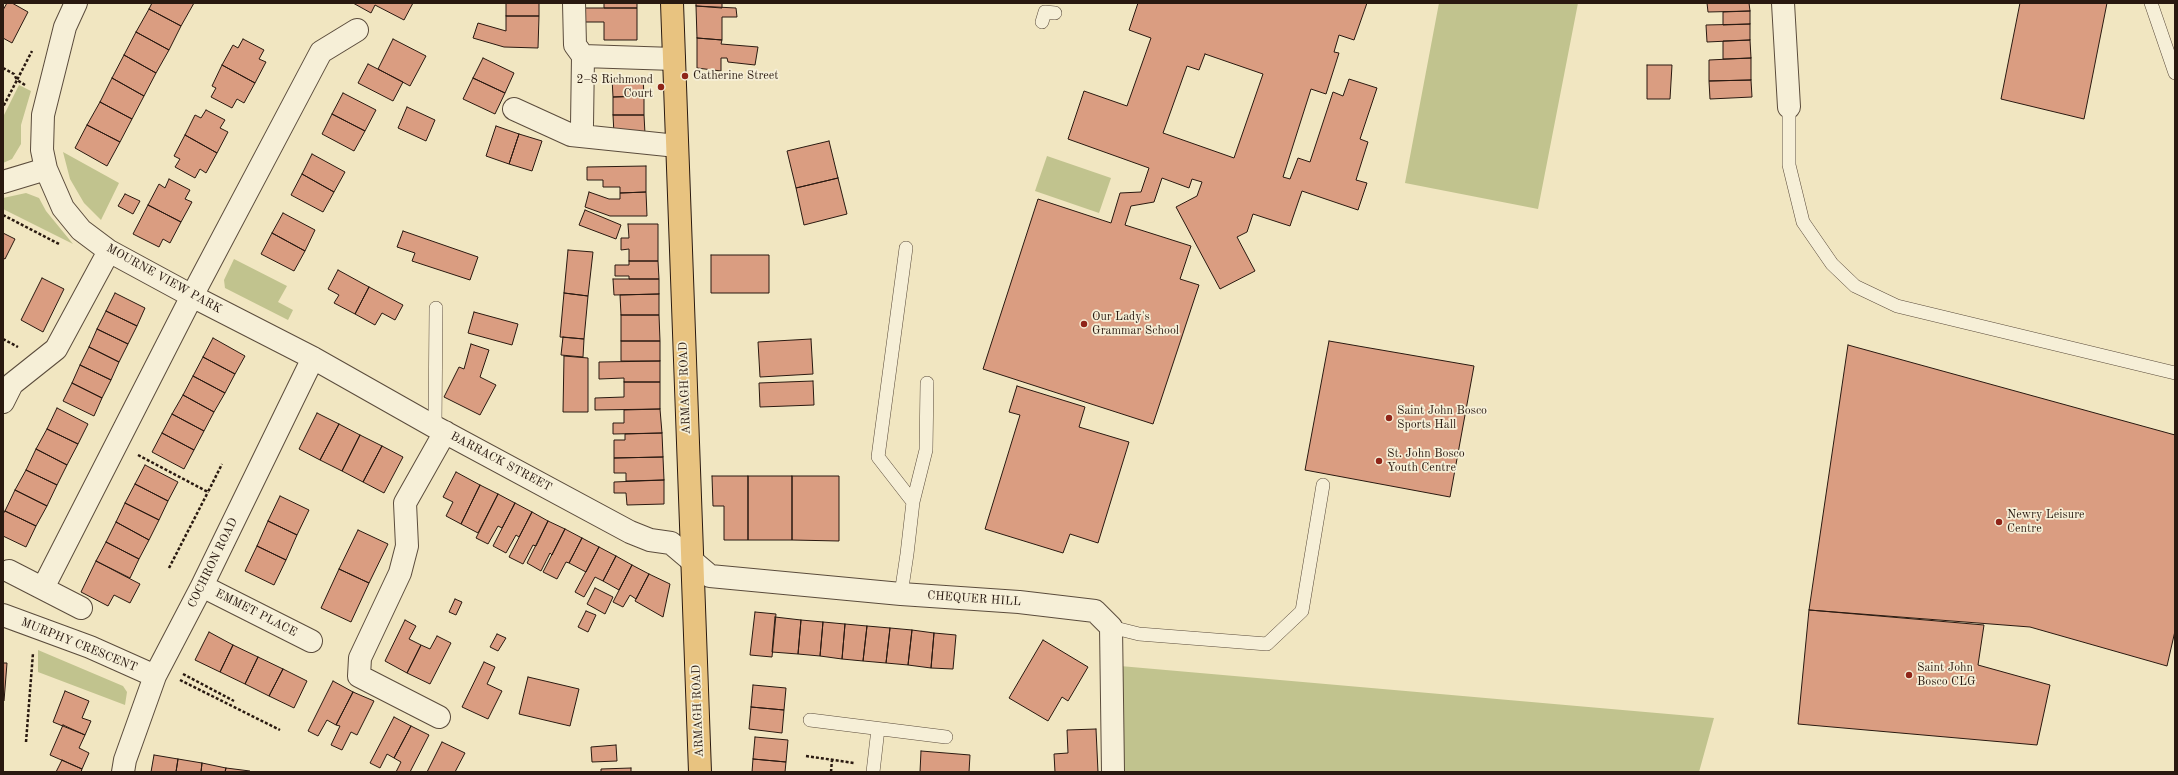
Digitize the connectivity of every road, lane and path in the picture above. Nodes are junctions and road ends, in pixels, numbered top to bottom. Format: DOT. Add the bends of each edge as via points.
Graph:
graph roads {
  1 [pos="76,3"];
  2 [pos="574,3"];
  3 [pos="672,3"];
  4 [pos="1783,3"];
  5 [pos="2151,3"];
  6 [pos="1055,13"];
  7 [pos="1042,22"];
  8 [pos="358,30"];
  9 [pos="583,56"];
  10 [pos="674,59"];
  11 [pos="3,68"];
  12 [pos="2175,73"];
  13 [pos="3,107"];
  14 [pos="1789,107"];
  15 [pos="514,109"];
  16 [pos="582,125"];
  17 [pos="676,146"];
  18 [pos="46,169"];
  19 [pos="3,182"];
  20 [pos="3,215"];
  21 [pos="66,247"];
  22 [pos="906,248"];
  23 [pos="109,251"];
  24 [pos="192,296"];
  25 [pos="436,308"];
  26 [pos="313,358"];
  27 [pos="2175,373"];
  28 [pos="927,383"];
  29 [pos="3,402"];
  30 [pos="440,430"];
  31 [pos="116,444"];
  32 [pos="222,464"];
  33 [pos="1323,485"];
  34 [pos="208,492"];
  35 [pos="913,502"];
  36 [pos="692,560"];
  37 [pos="169,568"];
  38 [pos="10,571"];
  39 [pos="202,586"];
  40 [pos="43,588"];
  41 [pos="901,594"];
  42 [pos="81,608"];
  43 [pos="3,615"];
  44 [pos="36,627"];
  45 [pos="1111,627"];
  46 [pos="311,641"];
  47 [pos="176,671"];
  48 [pos="164,676"];
  49 [pos="234,701"];
  50 [pos="439,717"];
  51 [pos="810,720"];
  52 [pos="878,729"];
  53 [pos="280,730"];
  54 [pos="946,737"];
  55 [pos="26,742"];
  56 [pos="806,756"];
  57 [pos="832,759"];
  58 [pos="874,769"];
  59 [pos="124,772"];
  60 [pos="700,772"];
  61 [pos="831,772"];
  62 [pos="1113,772"];
  1 -- 18 [label="street, MOURNE VIEW PARK" via="65,27 43,115 42,150"];
  2 -- 9 [label="street" via="575,45"];
  3 -- 10 [label="main road, ARMAGH ROAD"];
  4 -- 14 [label="street"];
  5 -- 12 [label="lane"];
  6 -- 7 [label="lane" via="1045,12"];
  8 -- 24 [label="street" via="321,52"];
  9 -- 10 [label="street"];
  9 -- 16 [label="street"];
  10 -- 17 [label="main road, ARMAGH ROAD"];
  11 -- 13 [label="path" via="14,74 17,80"];
  14 -- 27 [label="lane" via="1789,165 1803,222 1832,264 1855,286 1897,306"];
  15 -- 17 [label="street" via="571,135"];
  17 -- 36 [label="main road, ARMAGH ROAD"];
  18 -- 19 [label="street"];
  18 -- 23 [label="street, MOURNE VIEW PARK" via="63,208 81,230"];
  20 -- 21 [label="path"];
  22 -- 35 [label="lane" via="878,457"];
  23 -- 24 [label="street, MOURNE VIEW PARK"];
  23 -- 29 [label="street" via="56,349 12,384"];
  24 -- 26 [label="street, MOURNE VIEW PARK"];
  24 -- 31 [label="street"];
  25 -- 30 [label="lane"];
  26 -- 30 [label="street, BARRACK STREET"];
  26 -- 39 [label="street, COCHRON ROAD"];
  28 -- 35 [label="lane" via="926,450"];
  30 -- 36 [label="street, BARRACK STREET" via="630,532 650,540 671,543"];
  30 -- 50 [label="street" via="405,502 407,546 400,573 360,658 359,670 359,676"];
  31 -- 34 [label="path"];
  31 -- 40 [label="street"];
  32 -- 34 [label="path"];
  33 -- 45 [label="lane" via="1302,611 1267,644 1139,634"];
  34 -- 37 [label="path"];
  35 -- 41 [label="lane"];
  36 -- 41 [label="street, CHEQUER HILL" via="710,576"];
  36 -- 60 [label="main road, ARMAGH ROAD"];
  38 -- 40 [label="street"];
  39 -- 46 [label="street, EMMET PLACE"];
  39 -- 48 [label="street, COCHRON ROAD"];
  40 -- 42 [label="street"];
  41 -- 45 [label="street, CHEQUER HILL" via="1019,602 1095,611"];
  43 -- 44 [label="street, MURPHY CRESCENT"];
  44 -- 48 [label="street, MURPHY CRESCENT"];
  44 -- 55 [label="path"];
  45 -- 62 [label="street"];
  47 -- 49 [label="path"];
  48 -- 53 [label="path"];
  48 -- 59 [label="street, COCHRON ROAD" via="125,760"];
  51 -- 52 [label="lane"];
  52 -- 54 [label="lane"];
  52 -- 58 [label="lane"];
  56 -- 57 [label="path"];
  57 -- 58 [label="path"];
  57 -- 61 [label="path"];
}
